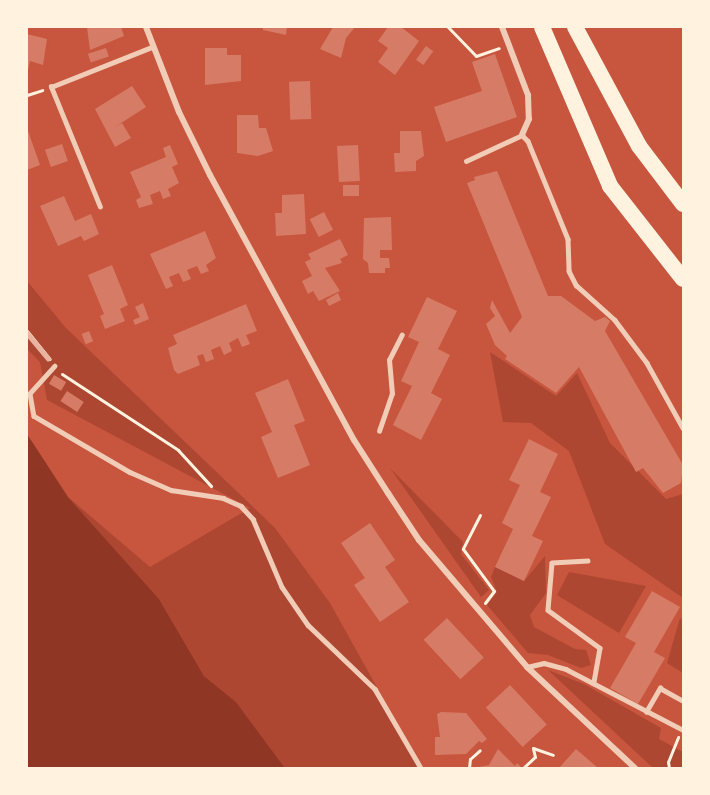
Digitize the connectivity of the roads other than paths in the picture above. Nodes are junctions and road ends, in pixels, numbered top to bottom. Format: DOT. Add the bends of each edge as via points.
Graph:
graph roads {
  1 [pos="146,27"];
  2 [pos="502,27"];
  3 [pos="542,27"];
  4 [pos="575,27"];
  5 [pos="152,47"];
  6 [pos="522,135"];
  7 [pos="466,161"];
  8 [pos="683,204"];
  9 [pos="100,207"];
  10 [pos="683,279"];
  11 [pos="402,335"];
  12 [pos="56,366"];
  13 [pos="683,429"];
  14 [pos="379,431"];
  15 [pos="588,561"];
  16 [pos="527,667"];
  17 [pos="594,682"];
  18 [pos="683,702"];
  19 [pos="646,712"];
  20 [pos="683,730"];
  21 [pos="421,768"];
  22 [pos="635,768"];
  1 -- 5 [label="street"];
  2 -- 6 [label="street" via="528,95 529,118"];
  3 -- 10 [label="highway" via="610,186"];
  4 -- 8 [label="highway" via="639,146"];
  5 -- 9 [label="lane" via="51,87"];
  5 -- 16 [label="street" via="210,175 354,440 419,540"];
  6 -- 7 [label="lane"];
  6 -- 13 [label="lane" via="536,156 568,239 569,271 576,285 628,337"];
  11 -- 14 [label="lane" via="389,360 392,394"];
  12 -- 21 [label="lane" via="30,394 34,416 130,472 171,490 223,498 241,506 253,519 282,586 314,631 375,689"];
  15 -- 17 [label="lane" via="552,563 548,610 600,648"];
  16 -- 17 [label="lane" via="553,664"];
  16 -- 22 [label="street"];
  17 -- 19 [label="lane"];
  18 -- 19 [label="lane" via="660,688"];
  19 -- 20 [label="lane"];
}
